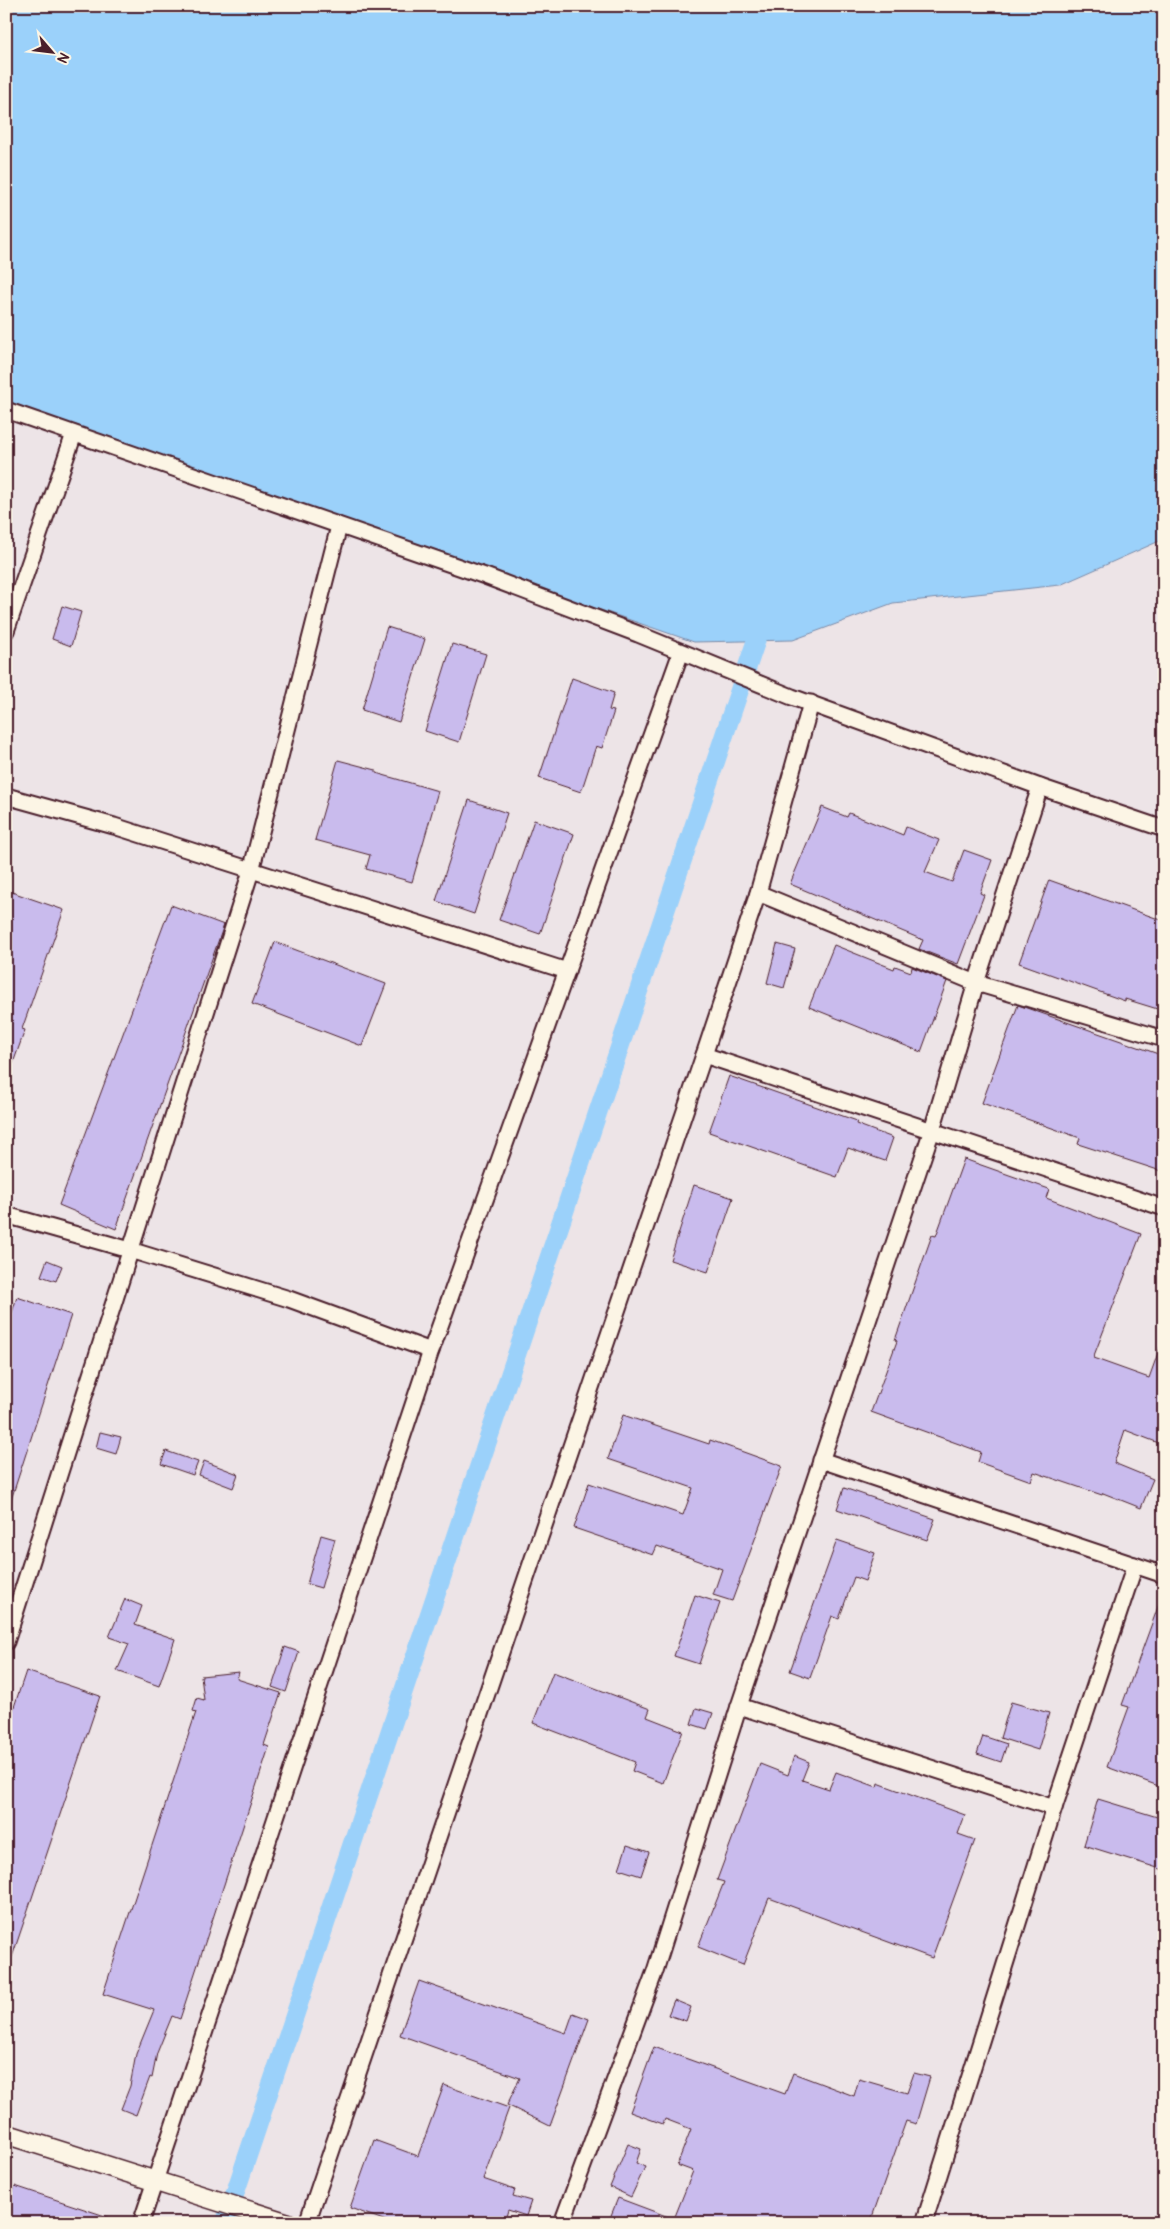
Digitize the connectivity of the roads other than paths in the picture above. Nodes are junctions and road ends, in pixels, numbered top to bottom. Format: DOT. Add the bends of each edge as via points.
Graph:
graph roads {
  1 [pos="6,410"];
  2 [pos="74,434"];
  3 [pos="339,526"];
  4 [pos="6,631"];
  5 [pos="681,652"];
  6 [pos="811,703"];
  7 [pos="1040,787"];
  8 [pos="6,796"];
  9 [pos="1164,829"];
  10 [pos="251,871"];
  11 [pos="758,893"];
  12 [pos="567,972"];
  13 [pos="976,983"];
  14 [pos="1164,1038"];
  15 [pos="704,1055"];
  16 [pos="932,1130"];
  17 [pos="1164,1208"];
  18 [pos="6,1216"];
  19 [pos="130,1250"];
  20 [pos="431,1351"];
  21 [pos="821,1460"];
  22 [pos="1135,1565"];
  23 [pos="1164,1575"];
  24 [pos="6,1642"];
  25 [pos="739,1706"];
  26 [pos="1054,1808"];
  27 [pos="6,2134"];
  28 [pos="155,2182"];
  29 [pos="142,2223"];
  30 [pos="287,2223"];
  31 [pos="307,2223"];
  32 [pos="562,2223"];
  33 [pos="924,2223"];
  1 -- 2 [label="street"];
  2 -- 3 [label="street"];
  2 -- 4 [label="street"];
  3 -- 5 [label="street" via="485,576"];
  3 -- 10 [label="street"];
  5 -- 6 [label="street"];
  5 -- 12 [label="street"];
  6 -- 7 [label="street"];
  6 -- 11 [label="street"];
  7 -- 9 [label="street"];
  7 -- 13 [label="street"];
  8 -- 10 [label="street" via="114,826"];
  10 -- 12 [label="street"];
  10 -- 19 [label="street"];
  11 -- 13 [label="street"];
  11 -- 15 [label="street"];
  12 -- 20 [label="street"];
  13 -- 14 [label="street"];
  13 -- 16 [label="street"];
  15 -- 16 [label="street"];
  15 -- 31 [label="street"];
  16 -- 17 [label="street"];
  16 -- 21 [label="street"];
  18 -- 19 [label="street"];
  19 -- 20 [label="street" via="313,1307"];
  19 -- 24 [label="street"];
  20 -- 28 [label="street"];
  21 -- 22 [label="street"];
  21 -- 25 [label="street"];
  22 -- 23 [label="street"];
  22 -- 26 [label="street"];
  25 -- 26 [label="street"];
  25 -- 32 [label="street" via="655,1971"];
  26 -- 33 [label="street"];
  27 -- 28 [label="street"];
  28 -- 29 [label="street"];
  28 -- 30 [label="street"];
}
